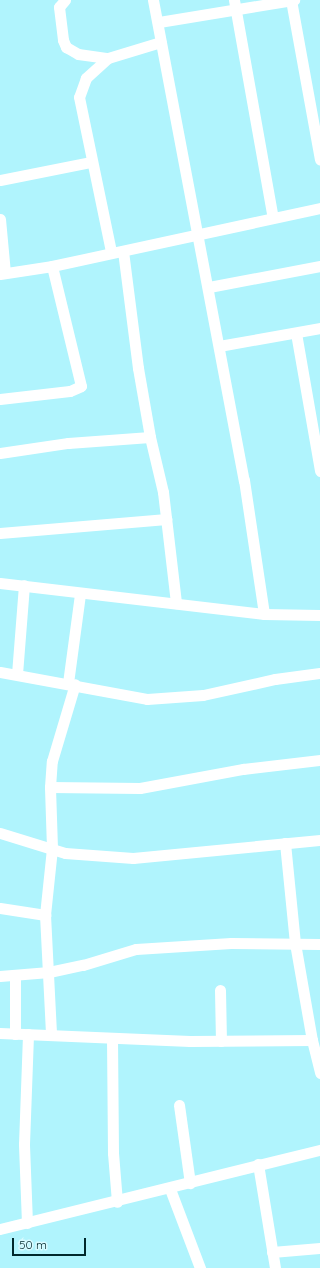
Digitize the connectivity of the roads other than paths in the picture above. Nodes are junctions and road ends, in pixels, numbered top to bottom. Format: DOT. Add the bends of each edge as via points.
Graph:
graph roads {
  1 [pos="65,0"];
  2 [pos="153,0"];
  3 [pos="292,0"];
  4 [pos="235,5"];
  5 [pos="159,22"];
  6 [pos="161,42"];
  7 [pos="108,58"];
  8 [pos="320,159"];
  9 [pos="91,162"];
  10 [pos="0,180"];
  11 [pos="320,208"];
  12 [pos="273,218"];
  13 [pos="0,219"];
  14 [pos="199,234"];
  15 [pos="123,251"];
  16 [pos="111,252"];
  17 [pos="52,266"];
  18 [pos="320,266"];
  19 [pos="2,274"];
  20 [pos="209,287"];
  21 [pos="320,328"];
  22 [pos="296,333"];
  23 [pos="219,346"];
  24 [pos="0,398"];
  25 [pos="150,436"];
  26 [pos="0,453"];
  27 [pos="320,471"];
  28 [pos="166,519"];
  29 [pos="0,533"];
  30 [pos="0,583"];
  31 [pos="24,585"];
  32 [pos="80,594"];
  33 [pos="176,603"];
  34 [pos="264,614"];
  35 [pos="320,616"];
  36 [pos="0,672"];
  37 [pos="320,673"];
  38 [pos="17,674"];
  39 [pos="72,683"];
  40 [pos="320,760"];
  41 [pos="50,787"];
  42 [pos="0,833"];
  43 [pos="320,840"];
  44 [pos="285,843"];
  45 [pos="52,848"];
  46 [pos="0,908"];
  47 [pos="45,915"];
  48 [pos="295,943"];
  49 [pos="320,944"];
  50 [pos="49,972"];
  51 [pos="0,976"];
  52 [pos="15,976"];
  53 [pos="220,990"];
  54 [pos="0,1033"];
  55 [pos="51,1033"];
  56 [pos="15,1034"];
  57 [pos="28,1034"];
  58 [pos="112,1038"];
  59 [pos="312,1040"];
  60 [pos="221,1041"];
  61 [pos="320,1073"];
  62 [pos="179,1105"];
  63 [pos="320,1150"];
  64 [pos="258,1164"];
  65 [pos="190,1183"];
  66 [pos="170,1189"];
  67 [pos="117,1202"];
  68 [pos="27,1223"];
  69 [pos="0,1229"];
  70 [pos="320,1248"];
  71 [pos="272,1252"];
  72 [pos="200,1268"];
  73 [pos="275,1268"];
  1 -- 7 [label="street" via="60,7 66,47 87,57"];
  2 -- 5 [label="street"];
  3 -- 4 [label="street"];
  3 -- 8 [label="street"];
  4 -- 5 [label="street"];
  4 -- 12 [label="street"];
  5 -- 6 [label="street"];
  6 -- 7 [label="street"];
  6 -- 14 [label="street"];
  7 -- 9 [label="street" via="86,78 79,97"];
  9 -- 10 [label="street"];
  9 -- 16 [label="street"];
  11 -- 12 [label="street"];
  12 -- 14 [label="street"];
  13 -- 19 [label="street"];
  14 -- 15 [label="street"];
  14 -- 20 [label="street"];
  15 -- 16 [label="street"];
  15 -- 25 [label="street"];
  16 -- 17 [label="street"];
  17 -- 19 [label="street"];
  17 -- 24 [label="street" via="81,386 70,391"];
  18 -- 20 [label="street"];
  20 -- 23 [label="street"];
  21 -- 22 [label="street"];
  22 -- 23 [label="street"];
  22 -- 27 [label="street"];
  23 -- 34 [label="street" via="244,480"];
  25 -- 26 [label="street" via="68,443"];
  25 -- 28 [label="street" via="163,492"];
  28 -- 29 [label="street"];
  28 -- 33 [label="street"];
  30 -- 31 [label="street"];
  31 -- 32 [label="street"];
  31 -- 38 [label="street"];
  32 -- 33 [label="street"];
  32 -- 39 [label="street"];
  33 -- 34 [label="street"];
  34 -- 35 [label="street"];
  36 -- 38 [label="street"];
  37 -- 39 [label="street" via="171,698 117,694"];
  38 -- 39 [label="street"];
  39 -- 41 [label="street" via="52,761"];
  40 -- 41 [label="street" via="229,771 140,788"];
  41 -- 45 [label="street"];
  42 -- 45 [label="street"];
  43 -- 44 [label="street"];
  44 -- 45 [label="street" via="133,858 87,856"];
  44 -- 48 [label="street"];
  45 -- 47 [label="street"];
  46 -- 47 [label="street"];
  47 -- 50 [label="street"];
  48 -- 49 [label="street"];
  48 -- 50 [label="street" via="231,943 136,949"];
  48 -- 59 [label="street"];
  50 -- 52 [label="street"];
  50 -- 55 [label="street"];
  51 -- 52 [label="street"];
  52 -- 56 [label="street"];
  53 -- 60 [label="street"];
  54 -- 56 [label="street"];
  55 -- 57 [label="street"];
  55 -- 58 [label="street"];
  56 -- 57 [label="street"];
  57 -- 68 [label="street" via="24,1144"];
  58 -- 60 [label="street"];
  58 -- 67 [label="street" via="113,1153"];
  59 -- 60 [label="street"];
  59 -- 61 [label="street"];
  62 -- 65 [label="street"];
  63 -- 64 [label="street"];
  64 -- 65 [label="street"];
  64 -- 71 [label="street"];
  65 -- 66 [label="street"];
  66 -- 67 [label="street"];
  66 -- 72 [label="street"];
  67 -- 68 [label="street"];
  68 -- 69 [label="street"];
  70 -- 71 [label="street"];
  71 -- 73 [label="street"];
}
